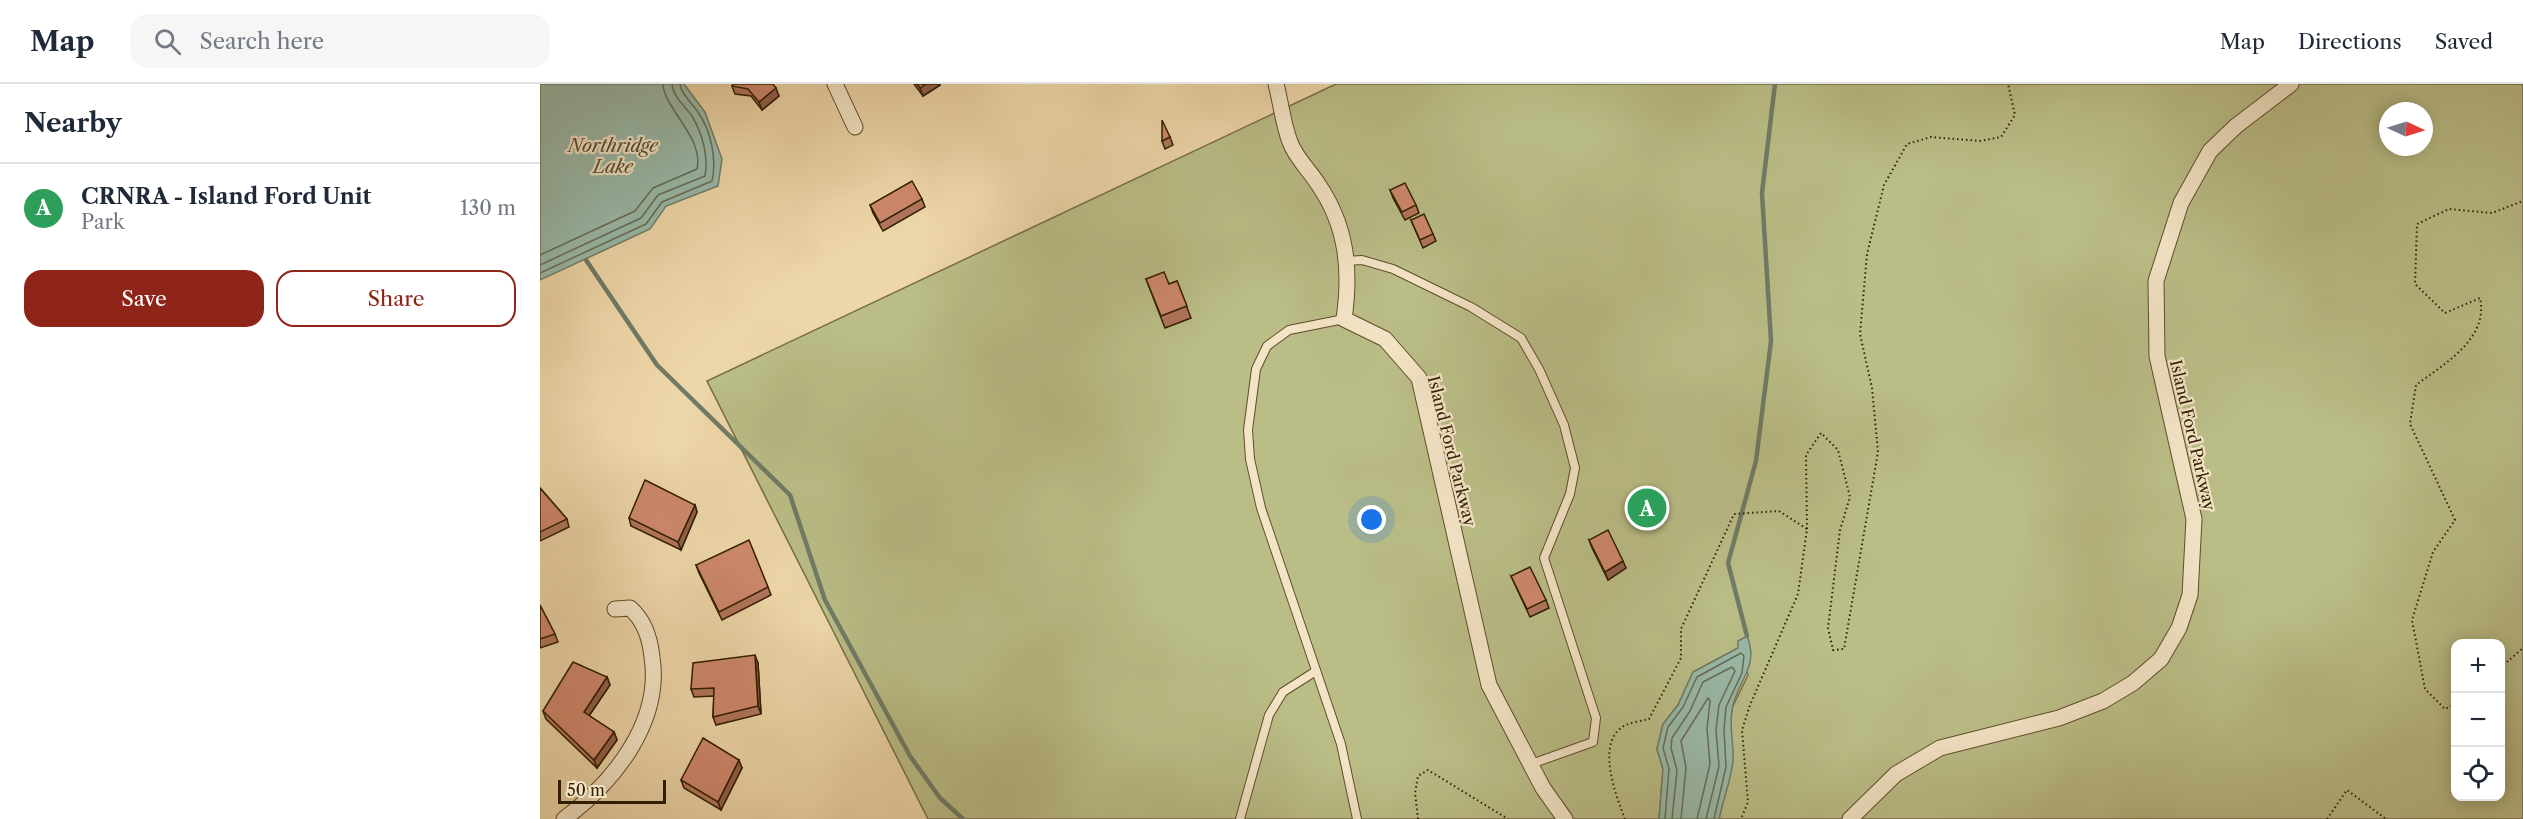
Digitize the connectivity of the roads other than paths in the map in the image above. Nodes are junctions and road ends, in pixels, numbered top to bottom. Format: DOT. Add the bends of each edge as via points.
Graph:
graph roads {
  1 [pos="835,84"];
  2 [pos="1276,84"];
  3 [pos="2290,84"];
  4 [pos="855,127"];
  5 [pos="1346,261"];
  6 [pos="1344,319"];
  7 [pos="615,609"];
  8 [pos="1316,671"];
  9 [pos="1531,764"];
  10 [pos="564,819"];
  11 [pos="1240,819"];
  12 [pos="1357,819"];
  13 [pos="1565,819"];
  14 [pos="1850,819"];
  1 -- 4 [label="street"];
  2 -- 5 [label="street" via="1290,144 1338,218"];
  3 -- 14 [label="street, Island Ford Parkway" via="2210,151 2181,203 2156,281 2157,356 2194,519 2190,595 2179,628 2161,659 2133,683 2103,701 2059,718 1940,748 1896,774"];
  5 -- 6 [label="street"];
  5 -- 9 [label="lane" via="1362,260 1393,269 1472,307 1521,338 1564,425 1575,468 1570,494 1544,558 1585,680 1596,731 1593,742"];
  6 -- 8 [label="lane" via="1289,330 1277,337 1260,356 1250,401 1248,430 1254,484"];
  6 -- 9 [label="street, Island Ford Parkway" via="1385,339 1419,378 1489,685"];
  7 -- 10 [label="street" via="630,608 639,616 650,644 654,668 648,714 611,774"];
  8 -- 11 [label="lane" via="1282,692 1269,715"];
  8 -- 12 [label="lane" via="1341,744"];
  9 -- 13 [label="street, Island Ford Parkway"];
}
